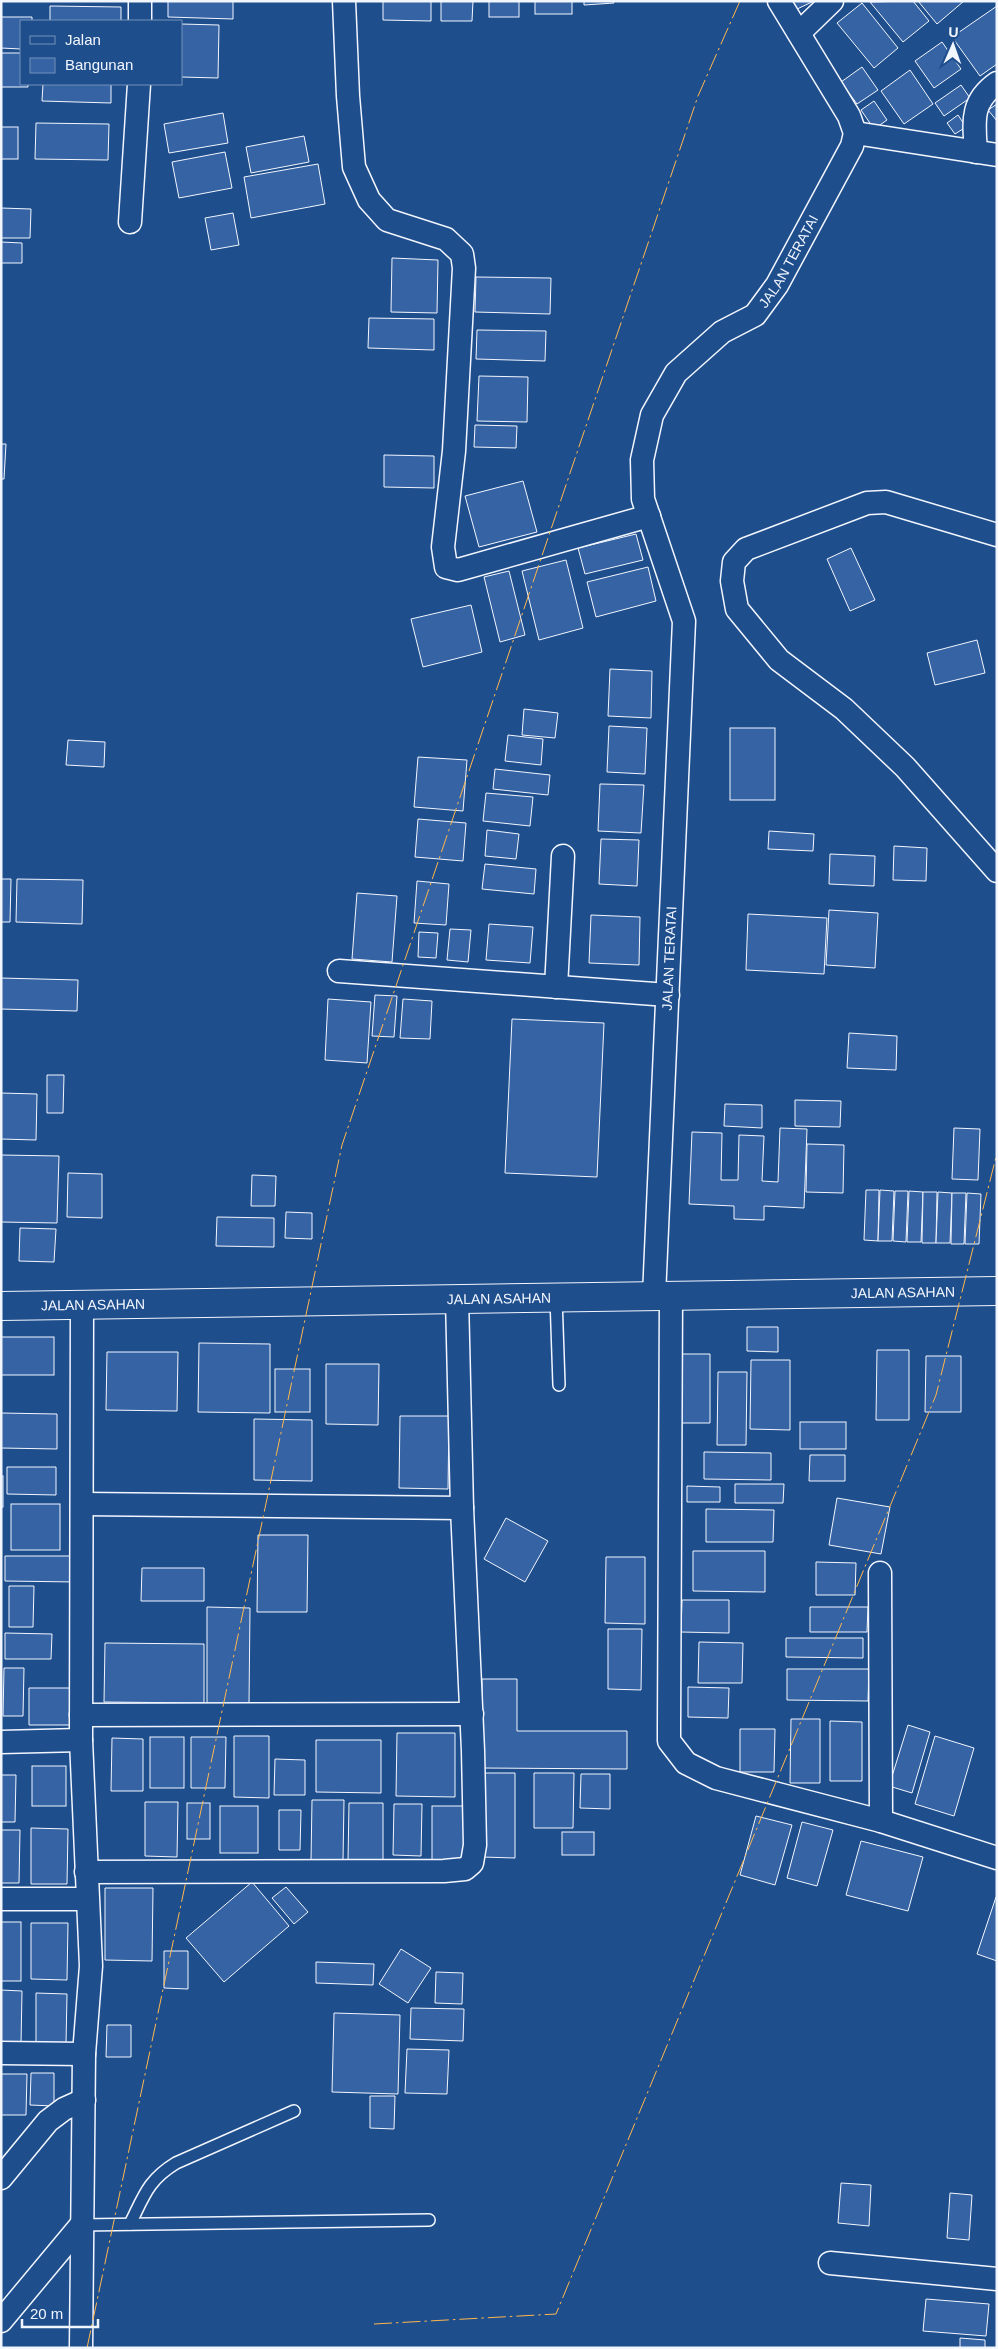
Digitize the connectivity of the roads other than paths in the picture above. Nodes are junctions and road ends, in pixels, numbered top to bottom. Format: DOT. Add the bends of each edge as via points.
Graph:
graph roads {
  1 [pos="140,1"];
  2 [pos="344,1"];
  3 [pos="779,1"];
  4 [pos="832,1"];
  5 [pos="140,20"];
  6 [pos="799,33"];
  7 [pos="997,83"];
  8 [pos="139,85"];
  9 [pos="855,133"];
  10 [pos="986,153"];
  11 [pos="130,222"];
  12 [pos="649,516"];
  13 [pos="997,535"];
  14 [pos="563,856"];
  15 [pos="995,861"];
  16 [pos="339,971"];
  17 [pos="556,987"];
  18 [pos="668,995"];
  19 [pos="997,1291"];
  20 [pos="663,1295"];
  21 [pos="556,1297"];
  22 [pos="457,1298"];
  23 [pos="82,1305"];
  24 [pos="1,1306"];
  25 [pos="560,1384"];
  26 [pos="82,1504"];
  27 [pos="462,1508"];
  28 [pos="880,1573"];
  29 [pos="472,1714"];
  30 [pos="81,1715"];
  31 [pos="81,1740"];
  32 [pos="1,1742"];
  33 [pos="881,1821"];
  34 [pos="997,1858"];
  35 [pos="86,1872"];
  36 [pos="1,1899"];
  37 [pos="87,1900"];
  38 [pos="1,2053"];
  39 [pos="84,2054"];
  40 [pos="84,2100"];
  41 [pos="294,2111"];
  42 [pos="1,2178"];
  43 [pos="429,2220"];
  44 [pos="130,2224"];
  45 [pos="81,2225"];
  46 [pos="830,2263"];
  47 [pos="997,2278"];
  48 [pos="1,2321"];
  49 [pos="81,2348"];
  1 -- 5 [label="street"];
  2 -- 12 [label="street" via="354,166 369,200 387,220 446,239 462,254 464,268 454,442 443,547 446,567 458,570"];
  3 -- 6 [label="street"];
  4 -- 6 [label="street"];
  6 -- 9 [label="street" via="849,116"];
  7 -- 10 [label="street" via="982,96 974,120"];
  8 -- 11 [label="street"];
  9 -- 10 [label="street"];
  9 -- 12 [label="street, JALAN TERATAI" via="848,154 777,284 755,315 722,332 676,373 652,416 642,460 643,499"];
  12 -- 18 [label="street, JALAN TERATAI" via="684,621"];
  13 -- 15 [label="street" via="896,505 867,503 746,548 734,562 732,581 736,609 779,660 844,709"];
  14 -- 17 [label="street"];
  16 -- 17 [label="street"];
  17 -- 18 [label="street"];
  18 -- 20 [label="street, JALAN TERATAI"];
  19 -- 20 [label="main road, JALAN ASAHAN"];
  20 -- 21 [label="main road, JALAN ASAHAN"];
  20 -- 33 [label="street, JALAN TERATAI" via="670,1741 686,1763 716,1778"];
  21 -- 22 [label="main road, JALAN ASAHAN"];
  21 -- 25 [label="lane"];
  22 -- 23 [label="main road, JALAN ASAHAN"];
  22 -- 27 [label="street"];
  23 -- 24 [label="main road, JALAN ASAHAN"];
  23 -- 26 [label="street"];
  26 -- 27 [label="street"];
  26 -- 30 [label="street"];
  27 -- 29 [label="street"];
  28 -- 33 [label="street"];
  29 -- 30 [label="street"];
  29 -- 35 [label="street" via="474,1853 472,1863 465,1869"];
  30 -- 31 [label="street"];
  31 -- 32 [label="street"];
  31 -- 35 [label="street"];
  33 -- 34 [label="street, JALAN TERATAI"];
  35 -- 37 [label="street"];
  36 -- 37 [label="street"];
  37 -- 39 [label="street" via="91,1966"];
  38 -- 39 [label="street"];
  39 -- 40 [label="street"];
  40 -- 42 [label="street" via="48,2121"];
  40 -- 45 [label="street"];
  41 -- 44 [label="lane" via="160,2173"];
  43 -- 44 [label="lane"];
  44 -- 45 [label="lane"];
  45 -- 48 [label="street"];
  45 -- 49 [label="street"];
  46 -- 47 [label="street"];
}
